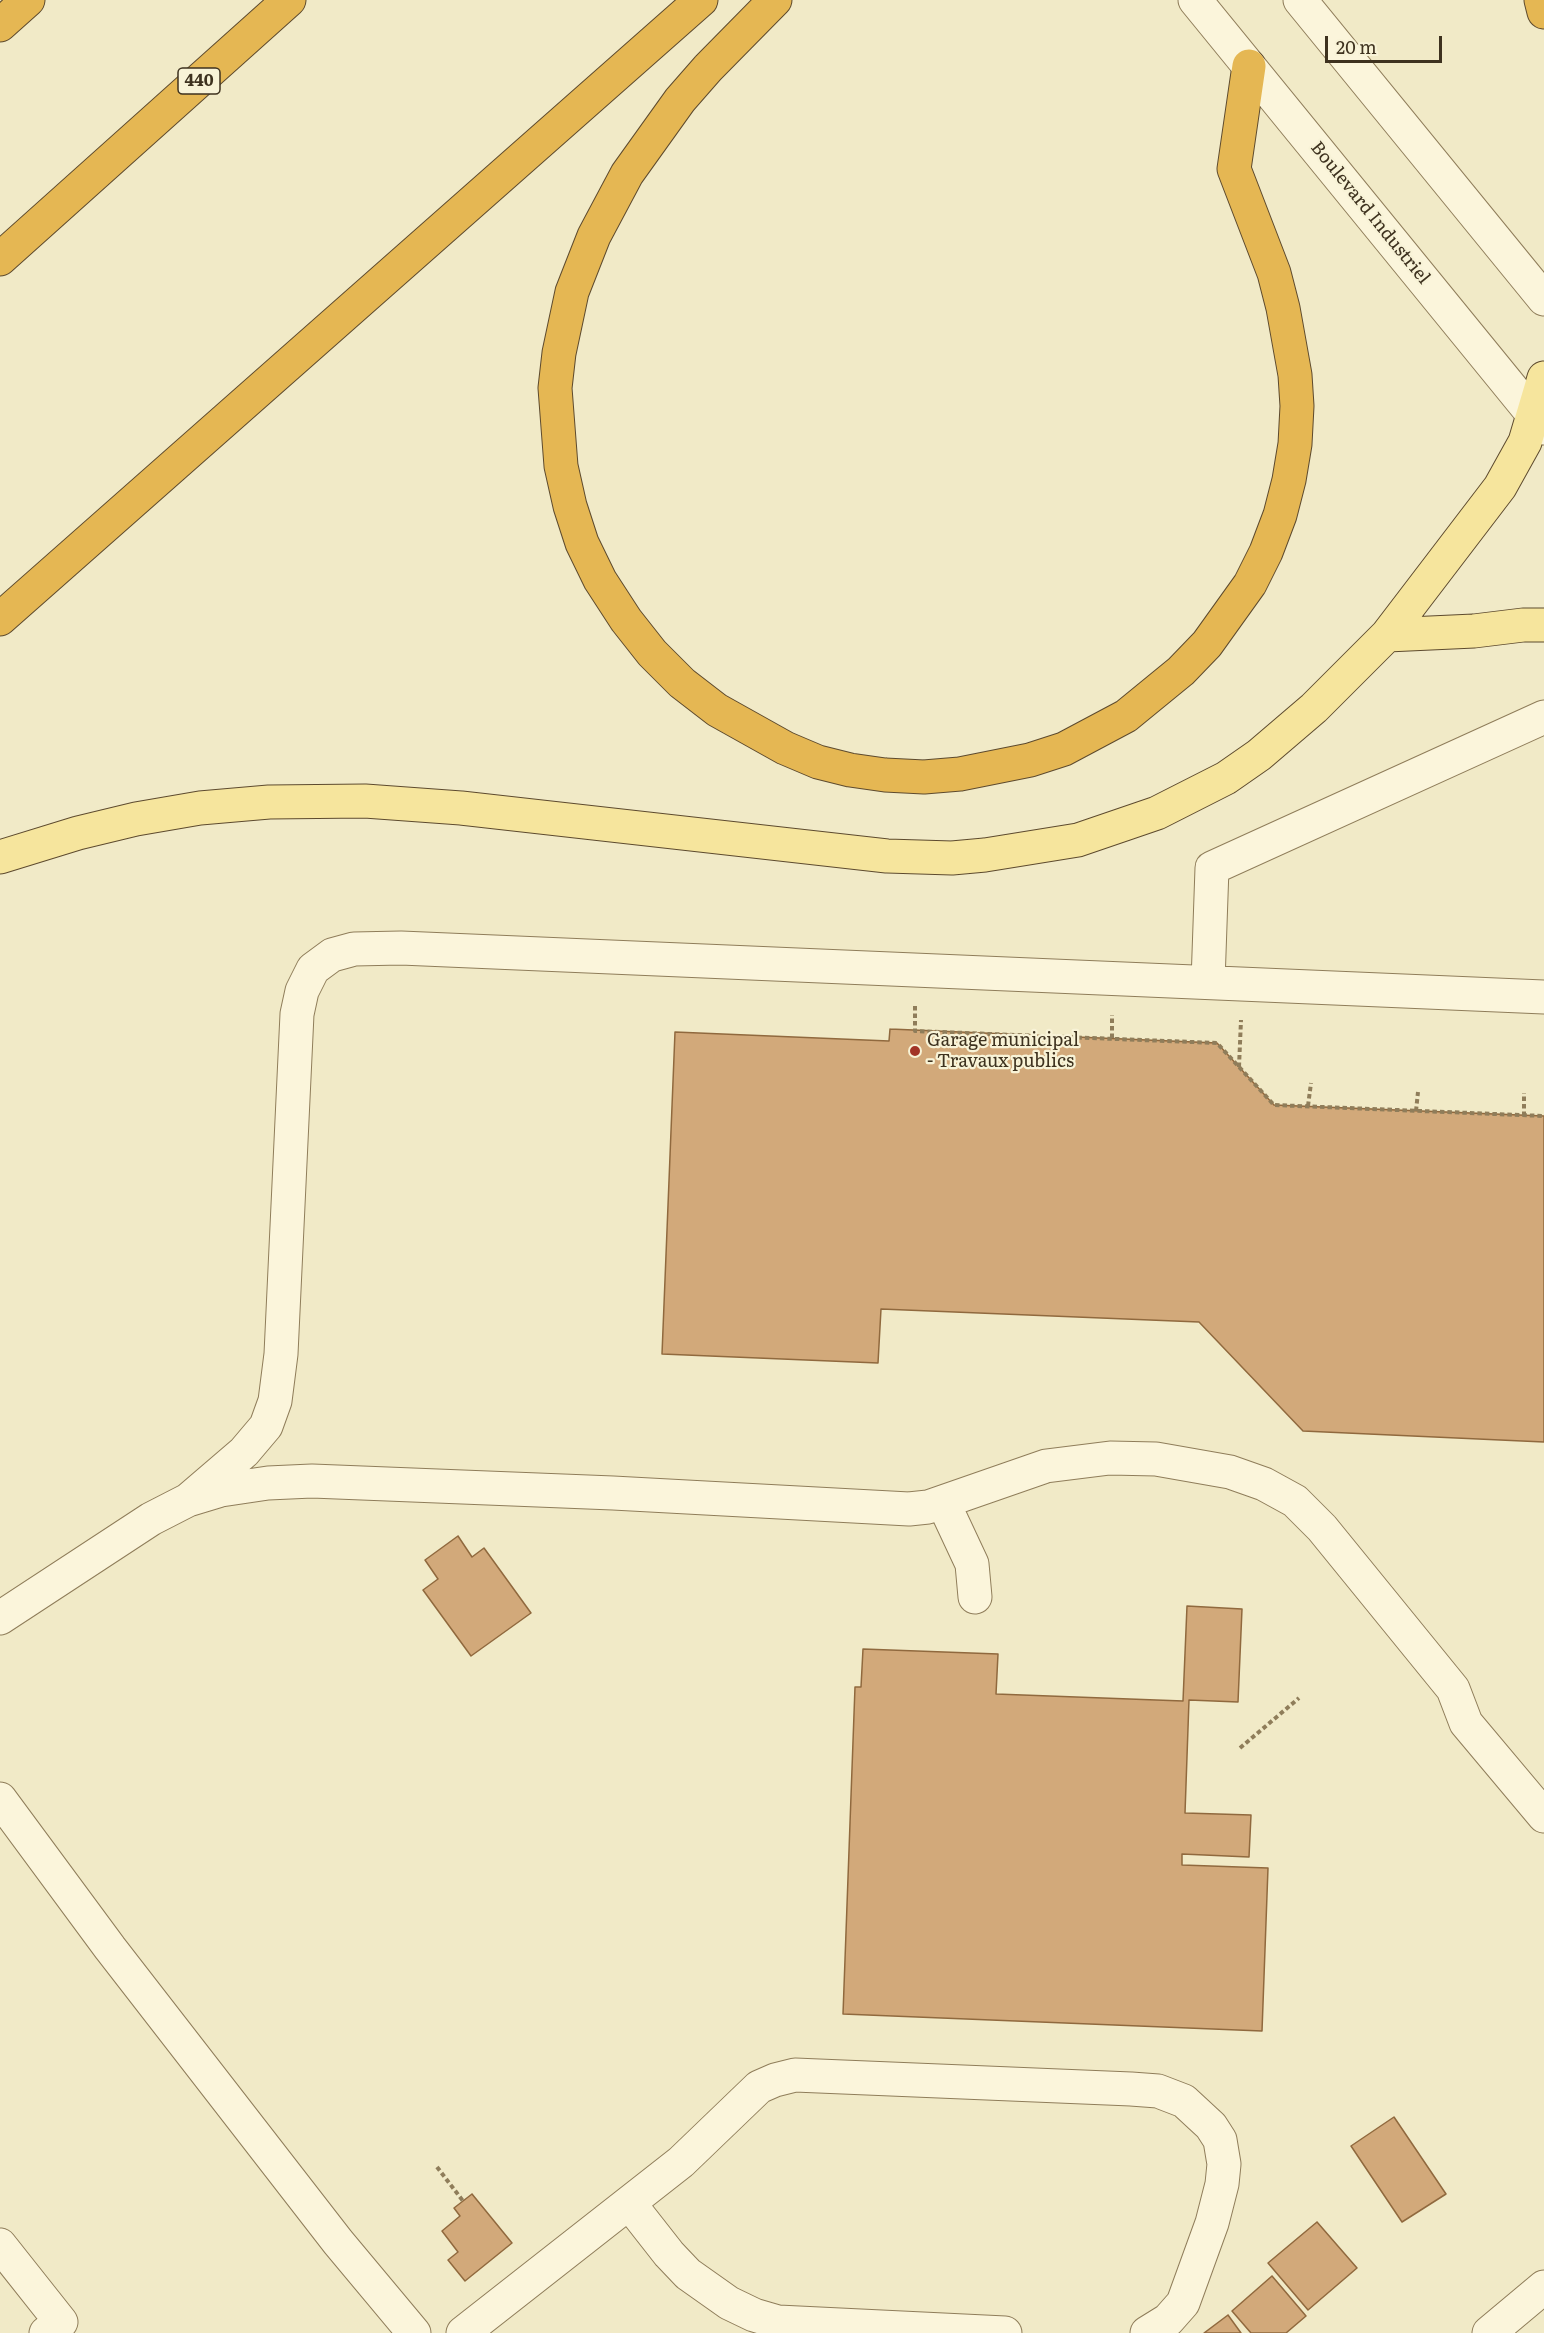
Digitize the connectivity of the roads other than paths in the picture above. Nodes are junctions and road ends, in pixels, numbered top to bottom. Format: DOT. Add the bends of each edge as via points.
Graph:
graph roads {
  1 [pos="28,0"];
  2 [pos="289,0"];
  3 [pos="701,0"];
  4 [pos="775,0"];
  5 [pos="1195,0"];
  6 [pos="1300,0"];
  7 [pos="1541,0"];
  8 [pos="1544,12"];
  9 [pos="0,25"];
  10 [pos="1249,66"];
  11 [pos="0,259"];
  12 [pos="1544,299"];
  13 [pos="1544,378"];
  14 [pos="1539,422"];
  15 [pos="0,619"];
  16 [pos="1544,625"];
  17 [pos="1387,634"];
  18 [pos="1544,717"];
  19 [pos="0,857"];
  20 [pos="1208,982"];
  21 [pos="1544,997"];
  22 [pos="266,1426"];
  23 [pos="290,1482"];
  24 [pos="188,1500"];
  25 [pos="943,1502"];
  26 [pos="975,1597"];
  27 [pos="0,1618"];
  28 [pos="0,1799"];
  29 [pos="1544,1816"];
  30 [pos="629,2203"];
  31 [pos="0,2246"];
  32 [pos="1544,2287"];
  33 [pos="46,2333"];
  34 [pos="414,2333"];
  35 [pos="463,2333"];
  36 [pos="1005,2333"];
  37 [pos="1146,2333"];
  38 [pos="1489,2333"];
  1 -- 9 [label="highway"];
  2 -- 11 [label="highway, 440"];
  3 -- 15 [label="highway"];
  4 -- 10 [label="highway" via="673,108 627,174 594,236 572,292 559,353 555,388 561,466 582,543 600,580 651,653 675,676 717,710 785,748 818,762 885,775 924,777 993,769 1064,749 1107,727 1181,672 1231,612 1261,563 1289,480 1297,406 1295,375 1274,273 1234,169"];
  5 -- 10 [label="street, Boulevard Industriel"];
  6 -- 12 [label="street"];
  7 -- 8 [label="highway"];
  10 -- 14 [label="street, Boulevard Industriel"];
  13 -- 14 [label="main road"];
  14 -- 17 [label="main road" via="1500,487"];
  16 -- 17 [label="main road"];
  17 -- 19 [label="main road" via="1302,720 1226,778 1130,823 1078,840 1022,850 952,858 887,856 497,812 326,801 269,802 168,814 78,833"];
  18 -- 20 [label="street" via="1212,868"];
  20 -- 21 [label="street"];
  20 -- 22 [label="street" via="401,948 354,949 332,955 313,969 297,1014 281,1354 275,1401"];
  22 -- 23 [label="street" via="268,1451"];
  22 -- 24 [label="street" via="244,1452"];
  23 -- 24 [label="street" via="221,1490"];
  23 -- 25 [label="street" via="613,1493 909,1509"];
  24 -- 27 [label="street" via="151,1519"];
  25 -- 26 [label="street" via="972,1564"];
  25 -- 29 [label="street" via="1046,1466 1110,1458 1197,1465 1264,1484 1295,1501 1322,1528 1453,1689 1467,1723"];
  28 -- 34 [label="street" via="338,2242"];
  30 -- 35 [label="street"];
  30 -- 36 [label="street" via="688,2274 754,2315 778,2322"];
  30 -- 37 [label="street" via="681,2162 759,2087 795,2075 1158,2091 1184,2101 1211,2126 1220,2140 1224,2164 1218,2202 1183,2303 1168,2320"];
  31 -- 33 [label="street" via="61,2322"];
  32 -- 38 [label="street"];
}
